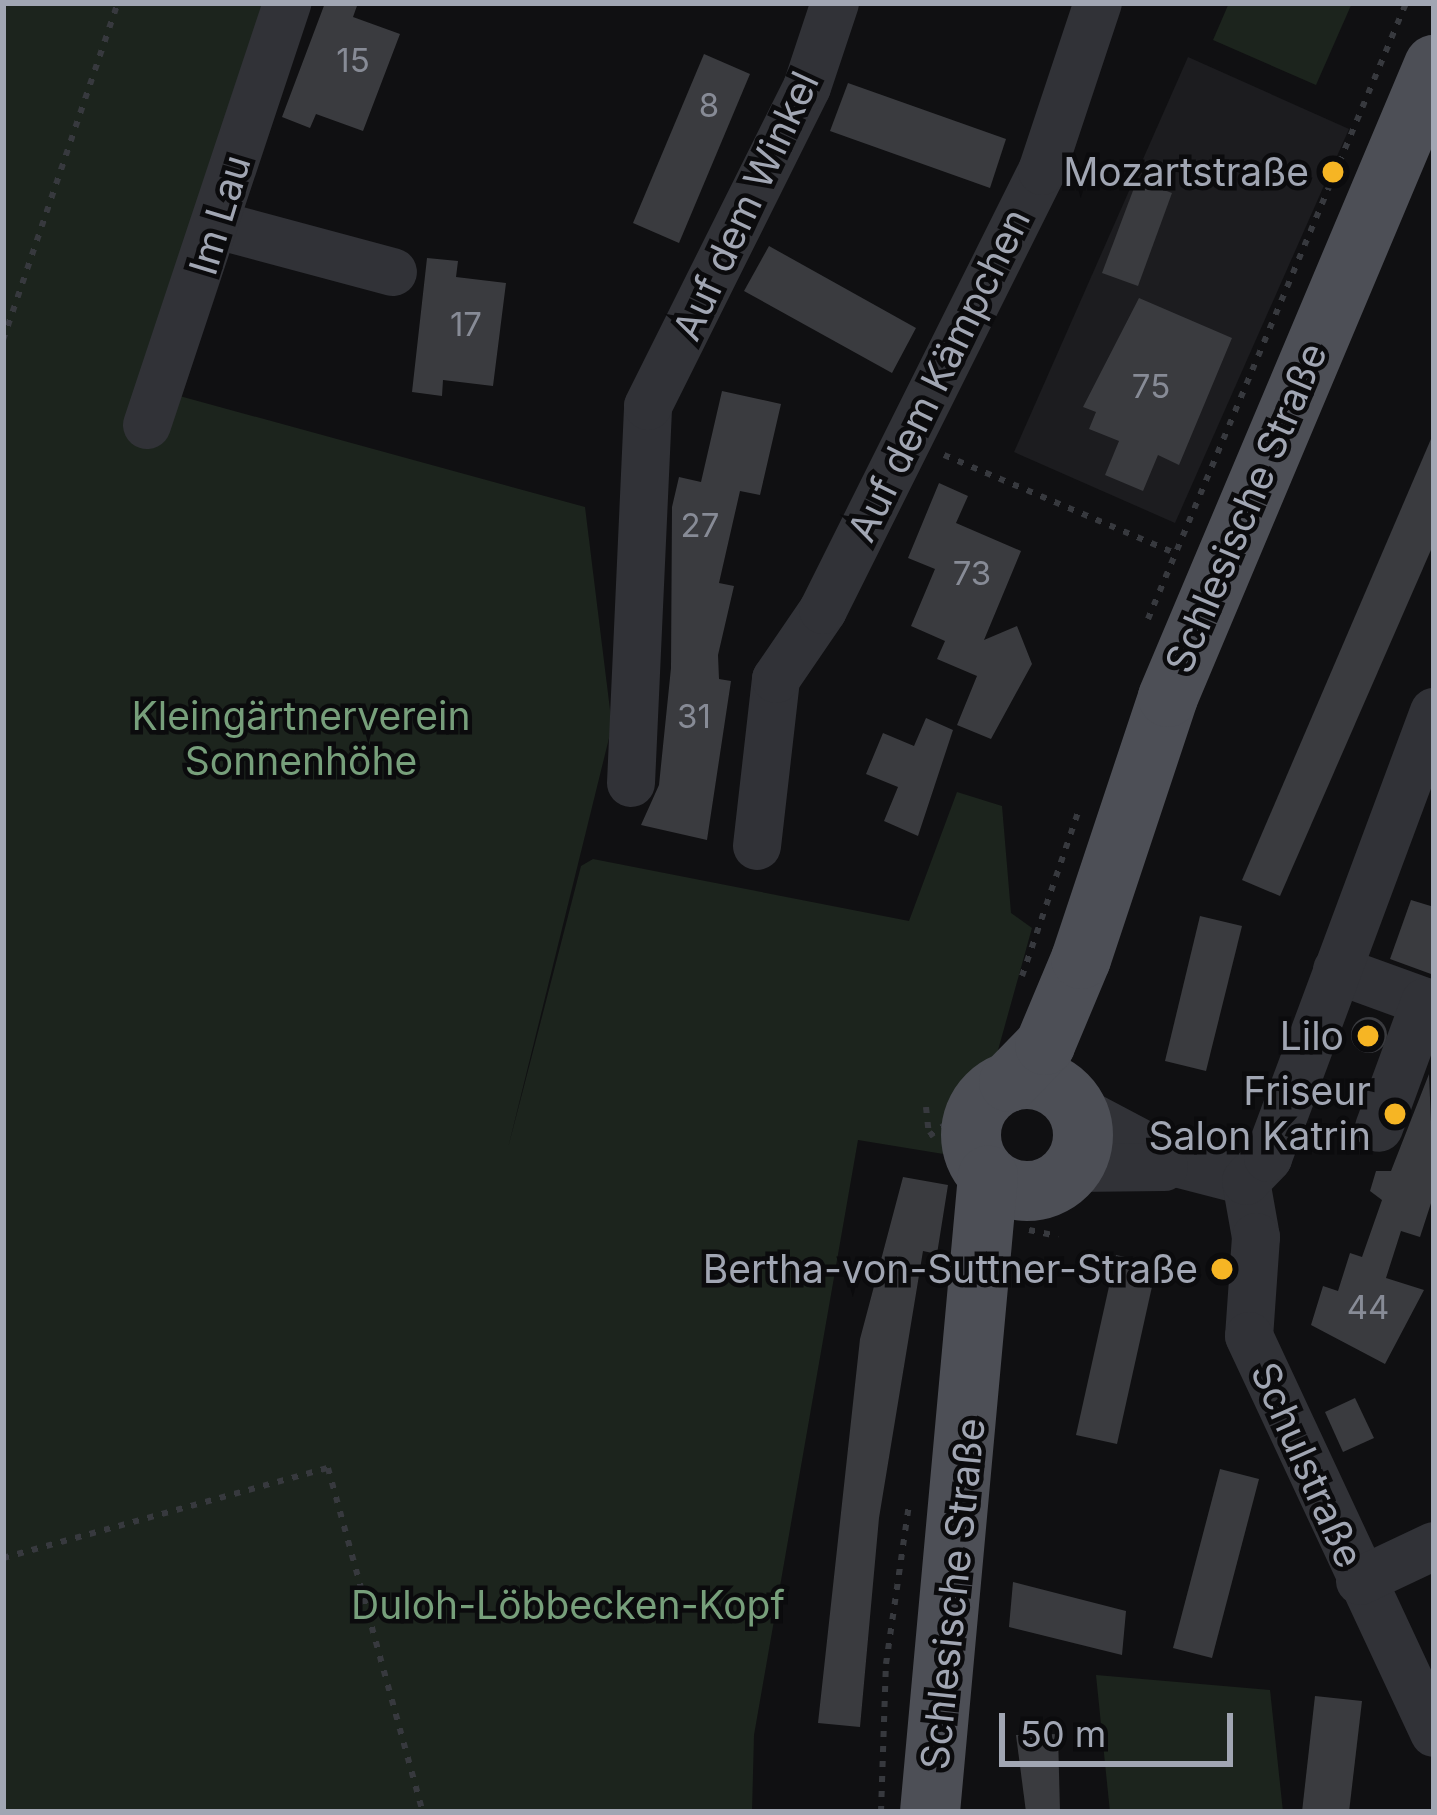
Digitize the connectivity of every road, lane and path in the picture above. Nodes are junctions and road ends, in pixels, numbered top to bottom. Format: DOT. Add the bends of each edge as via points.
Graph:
graph roads {
  1 [pos="118,3"];
  2 [pos="287,3"];
  3 [pos="835,3"];
  4 [pos="1098,3"];
  5 [pos="1434,65"];
  6 [pos="220,226"];
  7 [pos="393,272"];
  8 [pos="3,340"];
  9 [pos="147,425"];
  10 [pos="906,439"];
  11 [pos="1172,552"];
  12 [pos="1434,712"];
  13 [pos="631,783"];
  14 [pos="757,846"];
  15 [pos="1337,970"];
  16 [pos="926,1108"];
  17 [pos="960,1114"];
  18 [pos="1379,1128"];
  19 [pos="1042,1137"];
  20 [pos="1246,1181"];
  21 [pos="1434,1546"];
  22 [pos="3,1558"];
  23 [pos="1360,1581"];
  24 [pos="1434,1733"];
  25 [pos="423,1812"];
  26 [pos="930,1812"];
  1 -- 8 [label="path"];
  2 -- 6 [label="street, Im Lau"];
  3 -- 13 [label="street, Auf dem Winkel" via="807,88 648,406"];
  4 -- 10 [label="street, Auf dem Kämpchen" via="1042,171"];
  5 -- 19 [label="main road, Schlesische Straße" via="1168,697 1045,1046"];
  6 -- 7 [label="street"];
  6 -- 9 [label="street, Im Lau"];
  10 -- 11 [label="path"];
  10 -- 14 [label="street, Auf dem Kämpchen" via="823,610 776,680"];
  12 -- 15 [label="street"];
  15 -- 18 [label="street" via="1425,1002"];
  15 -- 20 [label="street" via="1268,1158"];
  16 -- 17 [label="path" via="929,1136"];
  19 -- 20 [label="street"];
  19 -- 26 [label="main road, Schlesische Straße" via="978,1377"];
  20 -- 23 [label="street, Schulstraße" via="1256,1237 1249,1336"];
  21 -- 23 [label="street"];
  22 -- 25 [label="path" via="328,1468"];
  23 -- 24 [label="street, Schulstraße"];
}
